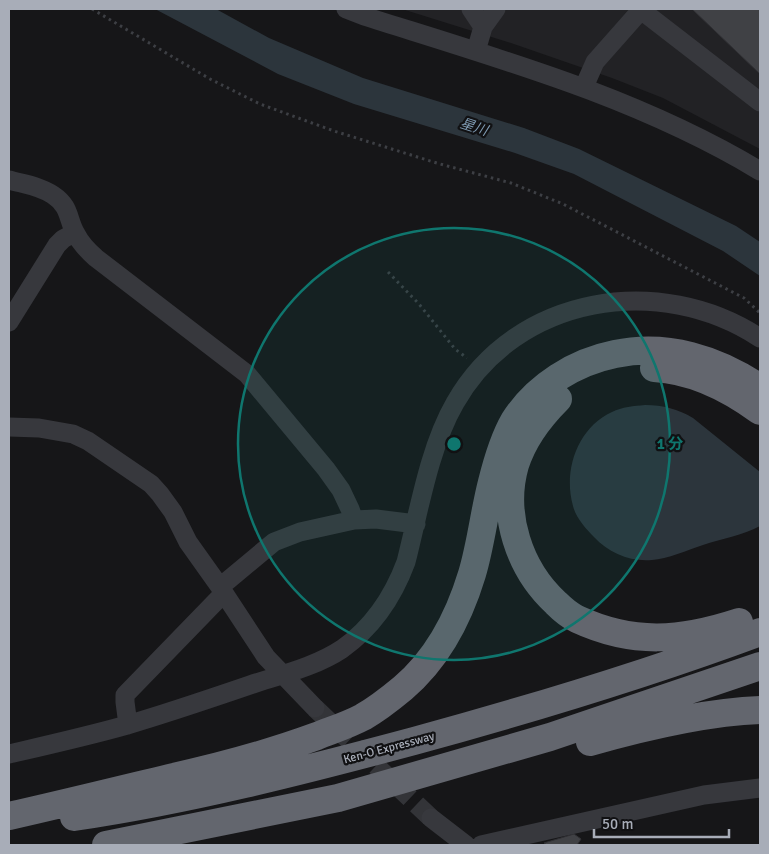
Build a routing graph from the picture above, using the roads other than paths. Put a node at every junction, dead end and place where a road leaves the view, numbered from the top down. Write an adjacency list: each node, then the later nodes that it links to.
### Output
1 (346, 9): 5 (street)
2 (471, 9): 4 (street)
3 (496, 9): 4 (street)
4 (483, 27): 5 (street)
5 (476, 51): 6 (street)
6 (584, 87): 7 (street); 8 (street)
7 (760, 102)
8 (760, 171)
9 (9, 180): 10 (street)
10 (74, 232): 11 (street); 16 (street)
11 (9, 322)
12 (760, 338): 17 (street)
13 (760, 388): 29 (highway)
14 (760, 411): 19 (highway)
15 (9, 427): 18 (street)
16 (354, 520): 17 (street); 18 (street)
17 (416, 524): 22 (street)
18 (222, 590): 22 (street); 25 (street)
19 (760, 615)
20 (760, 632): 31 (highway, Ken-O Expressway)
21 (760, 666): 27 (highway)
22 (282, 674): 23 (street); 25 (street)
23 (315, 708)
24 (760, 710): 27 (highway)
25 (128, 724): 26 (street)
26 (9, 754)
27 (487, 755): 32 (highway)
28 (760, 788): 34 (street)
29 (9, 816)
30 (431, 818): 33 (street)
31 (9, 827)
32 (106, 845)
33 (466, 845)
34 (481, 845)

